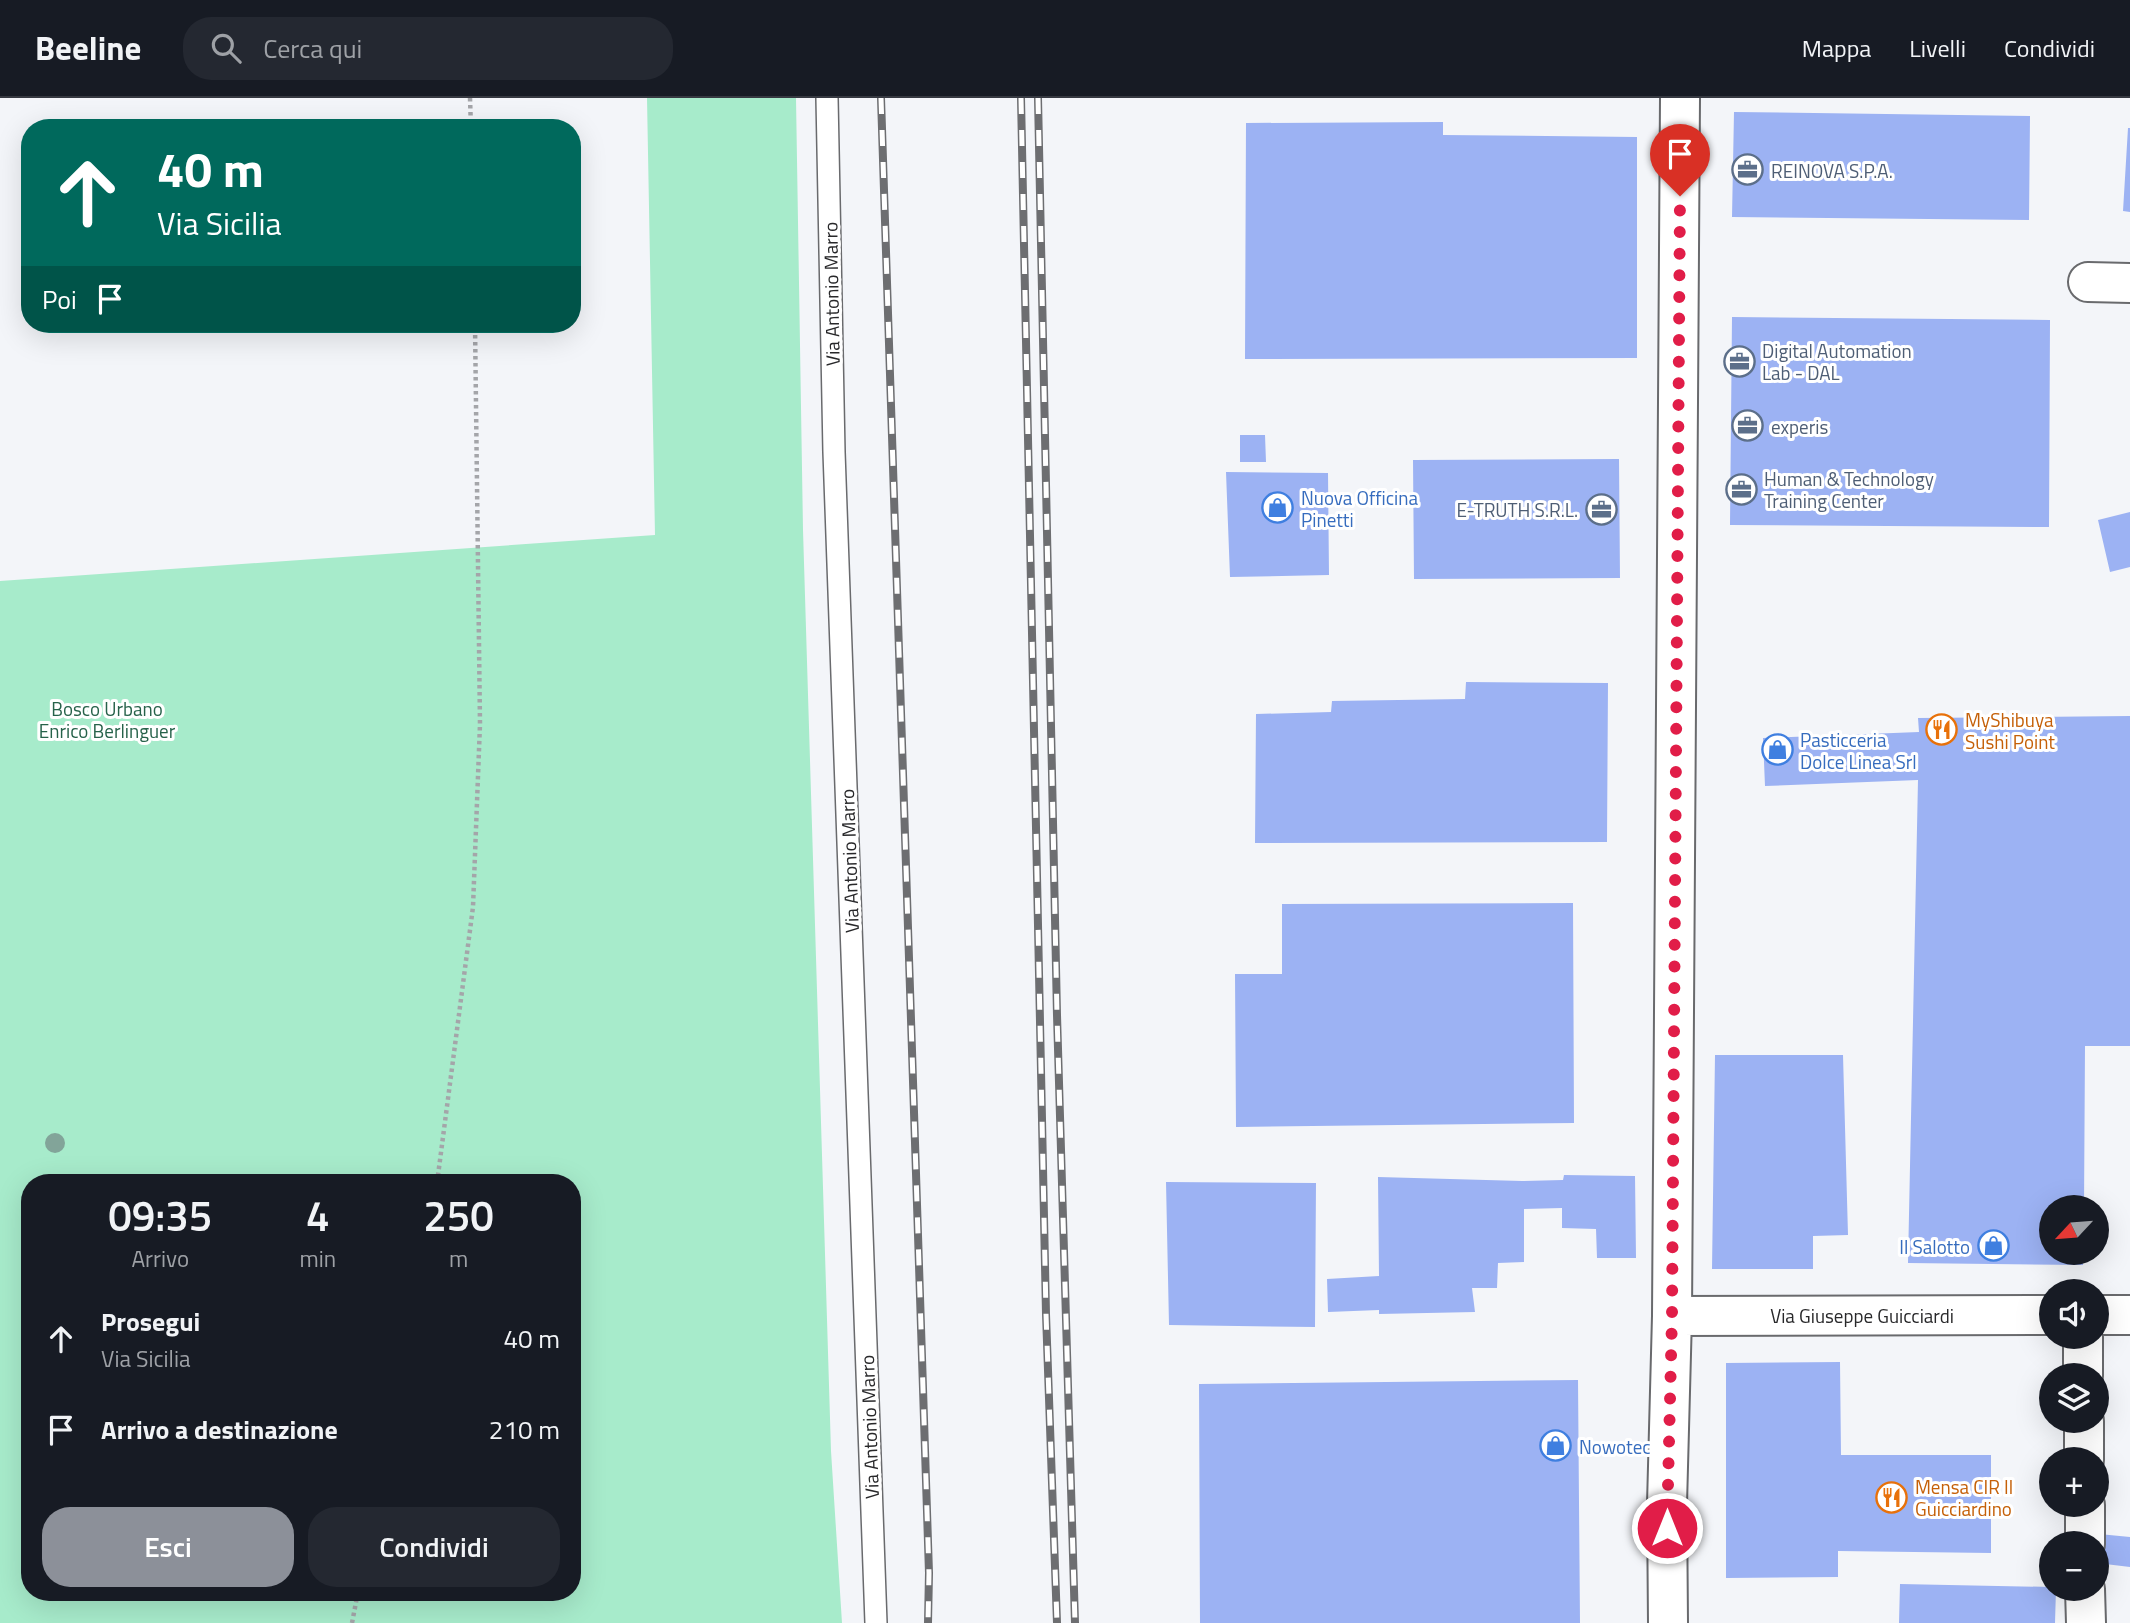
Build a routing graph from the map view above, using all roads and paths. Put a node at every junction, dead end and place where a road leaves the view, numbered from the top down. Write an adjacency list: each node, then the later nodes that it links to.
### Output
1 (470, 98): 4 (path)
2 (827, 98): 16 (lane, Via Antonio Marro)
3 (1680, 98): 12 (street)
4 (471, 119)
5 (2088, 282): 6 (street)
6 (2130, 283)
7 (475, 333): 8 (path)
8 (438, 1174)
9 (2039, 1315): 12 (street, Via Giuseppe Guicciardi)
10 (2109, 1315): 11 (street)
11 (2130, 1315)
12 (1672, 1316): 17 (street)
13 (356, 1601): 15 (path)
14 (2085, 1601): 18 (street)
15 (352, 1623)
16 (876, 1623)
17 (1668, 1623)
18 (2085, 1623)

